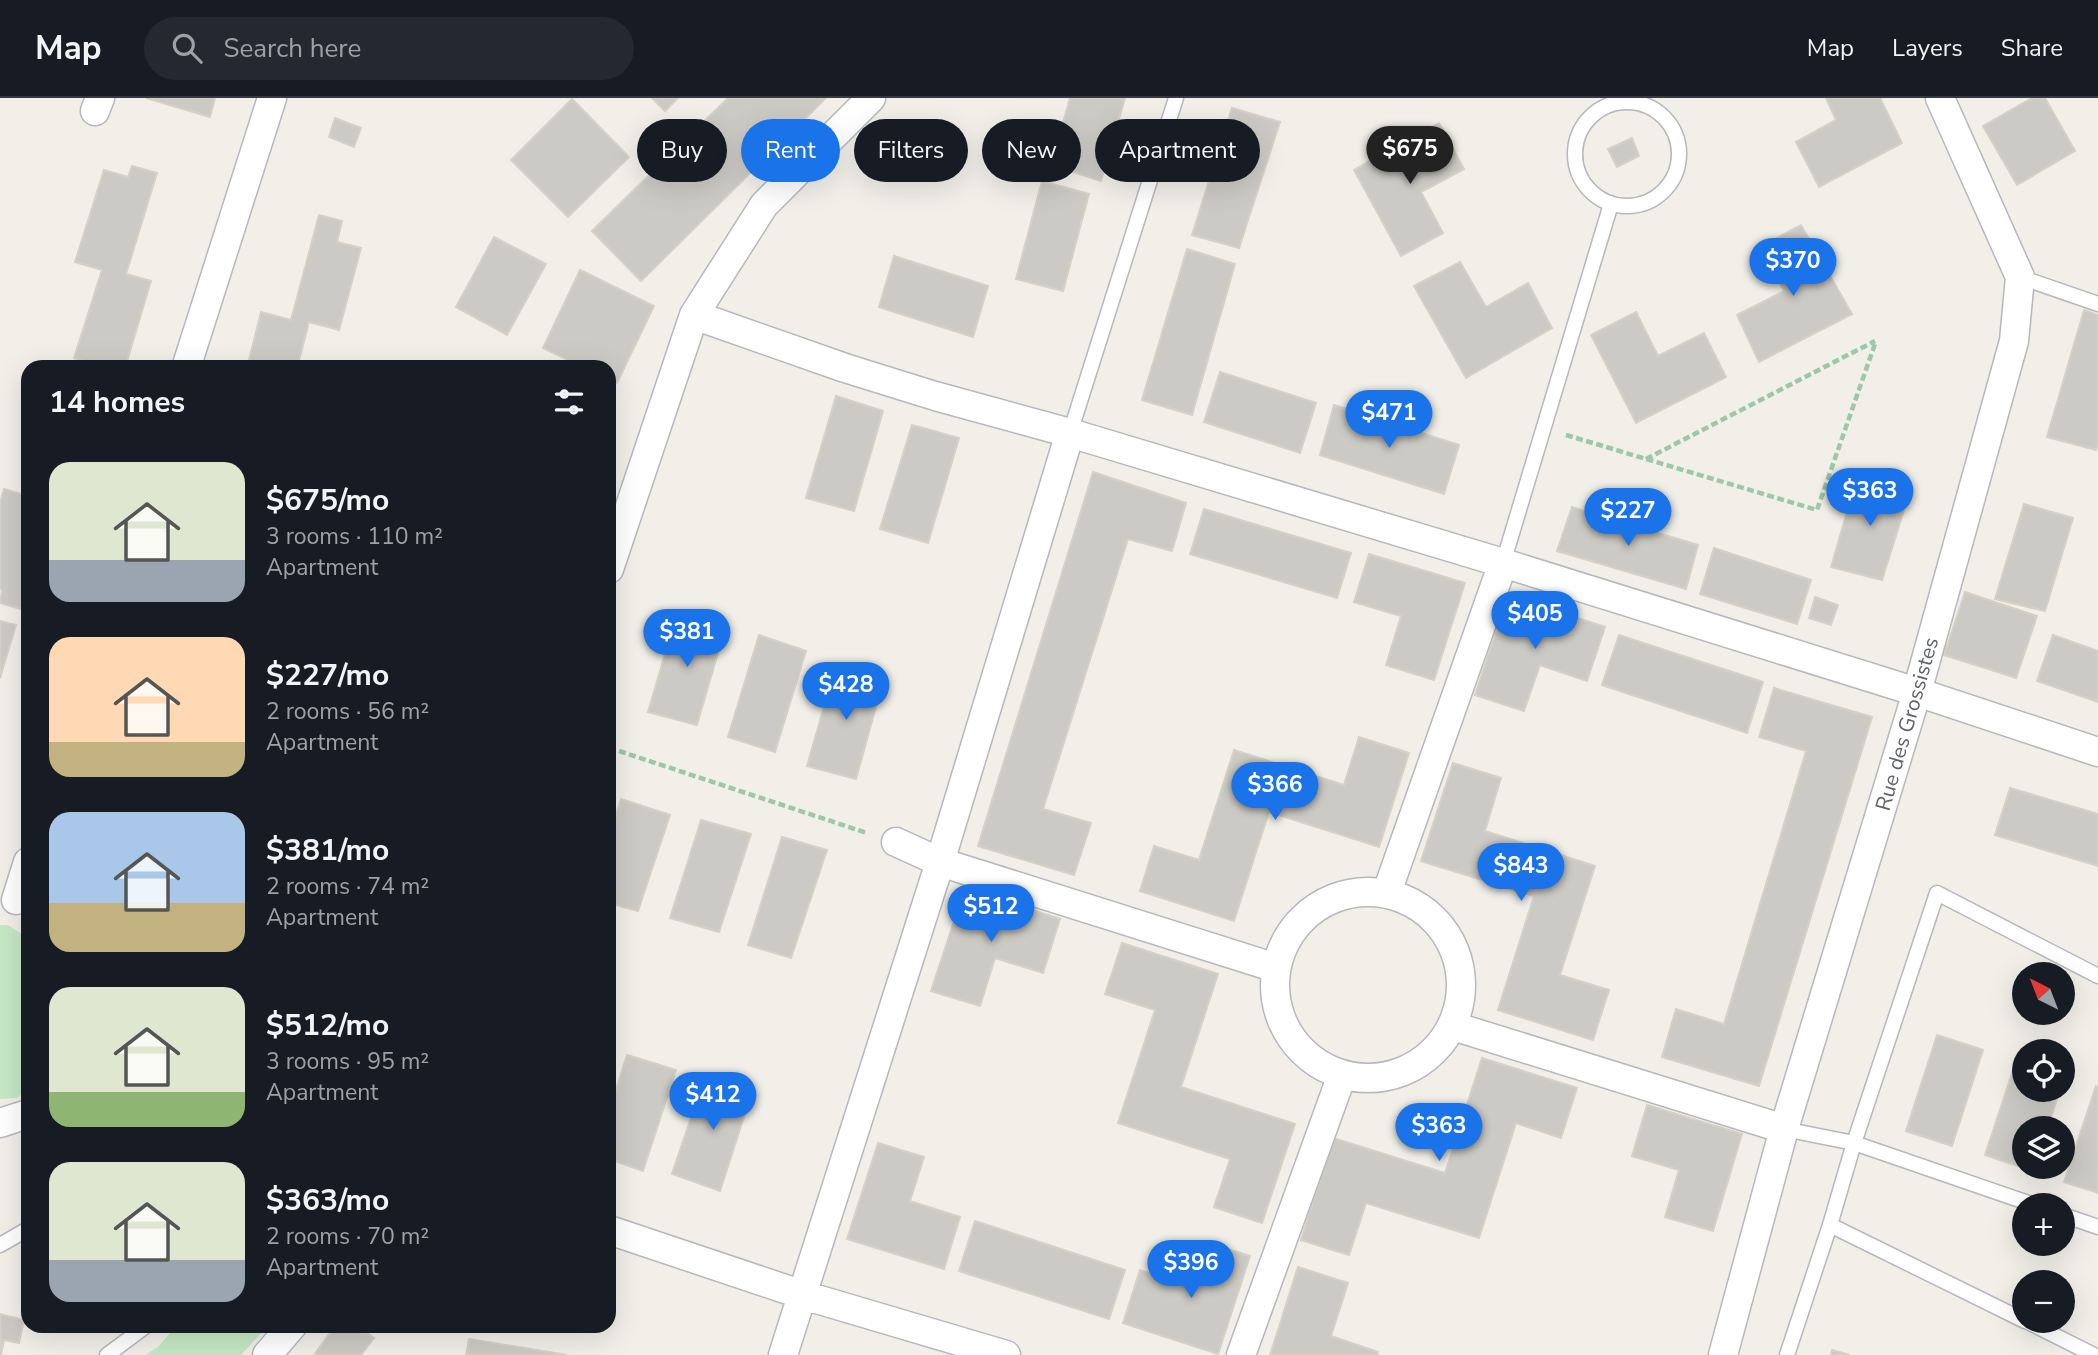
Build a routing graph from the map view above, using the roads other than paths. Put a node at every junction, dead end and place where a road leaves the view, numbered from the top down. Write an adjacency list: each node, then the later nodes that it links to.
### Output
1 (272, 98): 9 (street)
2 (871, 98): 8 (street)
3 (1176, 98): 10 (lane)
4 (1940, 98): 6 (street, Rue des Grossistes)
5 (1611, 204): 5 (lane); 12 (lane)
6 (2020, 277): 7 (lane); 13 (street, Rue des Grossistes)
7 (2098, 304)
8 (694, 315): 10 (street); 11 (street)
9 (189, 360)
10 (1070, 433): 12 (street); 16 (street)
11 (616, 548)
12 (1503, 563): 13 (street); 18 (street)
13 (1917, 692): 14 (street); 26 (street, Rue des Grossistes)
14 (2098, 752)
15 (897, 842): 16 (street)
16 (940, 862): 20 (street); 35 (street)
17 (21, 884): 19 (street)
18 (1387, 892): 20 (street); 22 (street)
19 (15, 902)
20 (1276, 968): 23 (street)
21 (2098, 976): 27 (lane)
22 (1453, 1026): 23 (street); 26 (street)
23 (1342, 1075): 44 (street)
24 (21, 1116): 25 (street)
25 (0, 1123)
26 (1784, 1129): 27 (lane); 45 (street, Rue des Grossistes)
27 (1854, 1143): 28 (lane); 30 (lane)
28 (2012, 1197)
29 (2075, 1219): 31 (lane)
30 (1830, 1225): 36 (lane); 46 (lane)
31 (2098, 1227)
32 (616, 1232): 35 (street)
33 (21, 1233): 34 (lane)
34 (0, 1245)
35 (803, 1294): 42 (street); 43 (street)
36 (2012, 1315)
37 (137, 1333): 40 (lane)
38 (286, 1333): 41 (street)
39 (2049, 1333): 47 (lane)
40 (107, 1355)
41 (267, 1355)
42 (782, 1355)
43 (1006, 1355)
44 (1241, 1355)
45 (1723, 1355)
46 (1787, 1355)
47 (2094, 1355)

